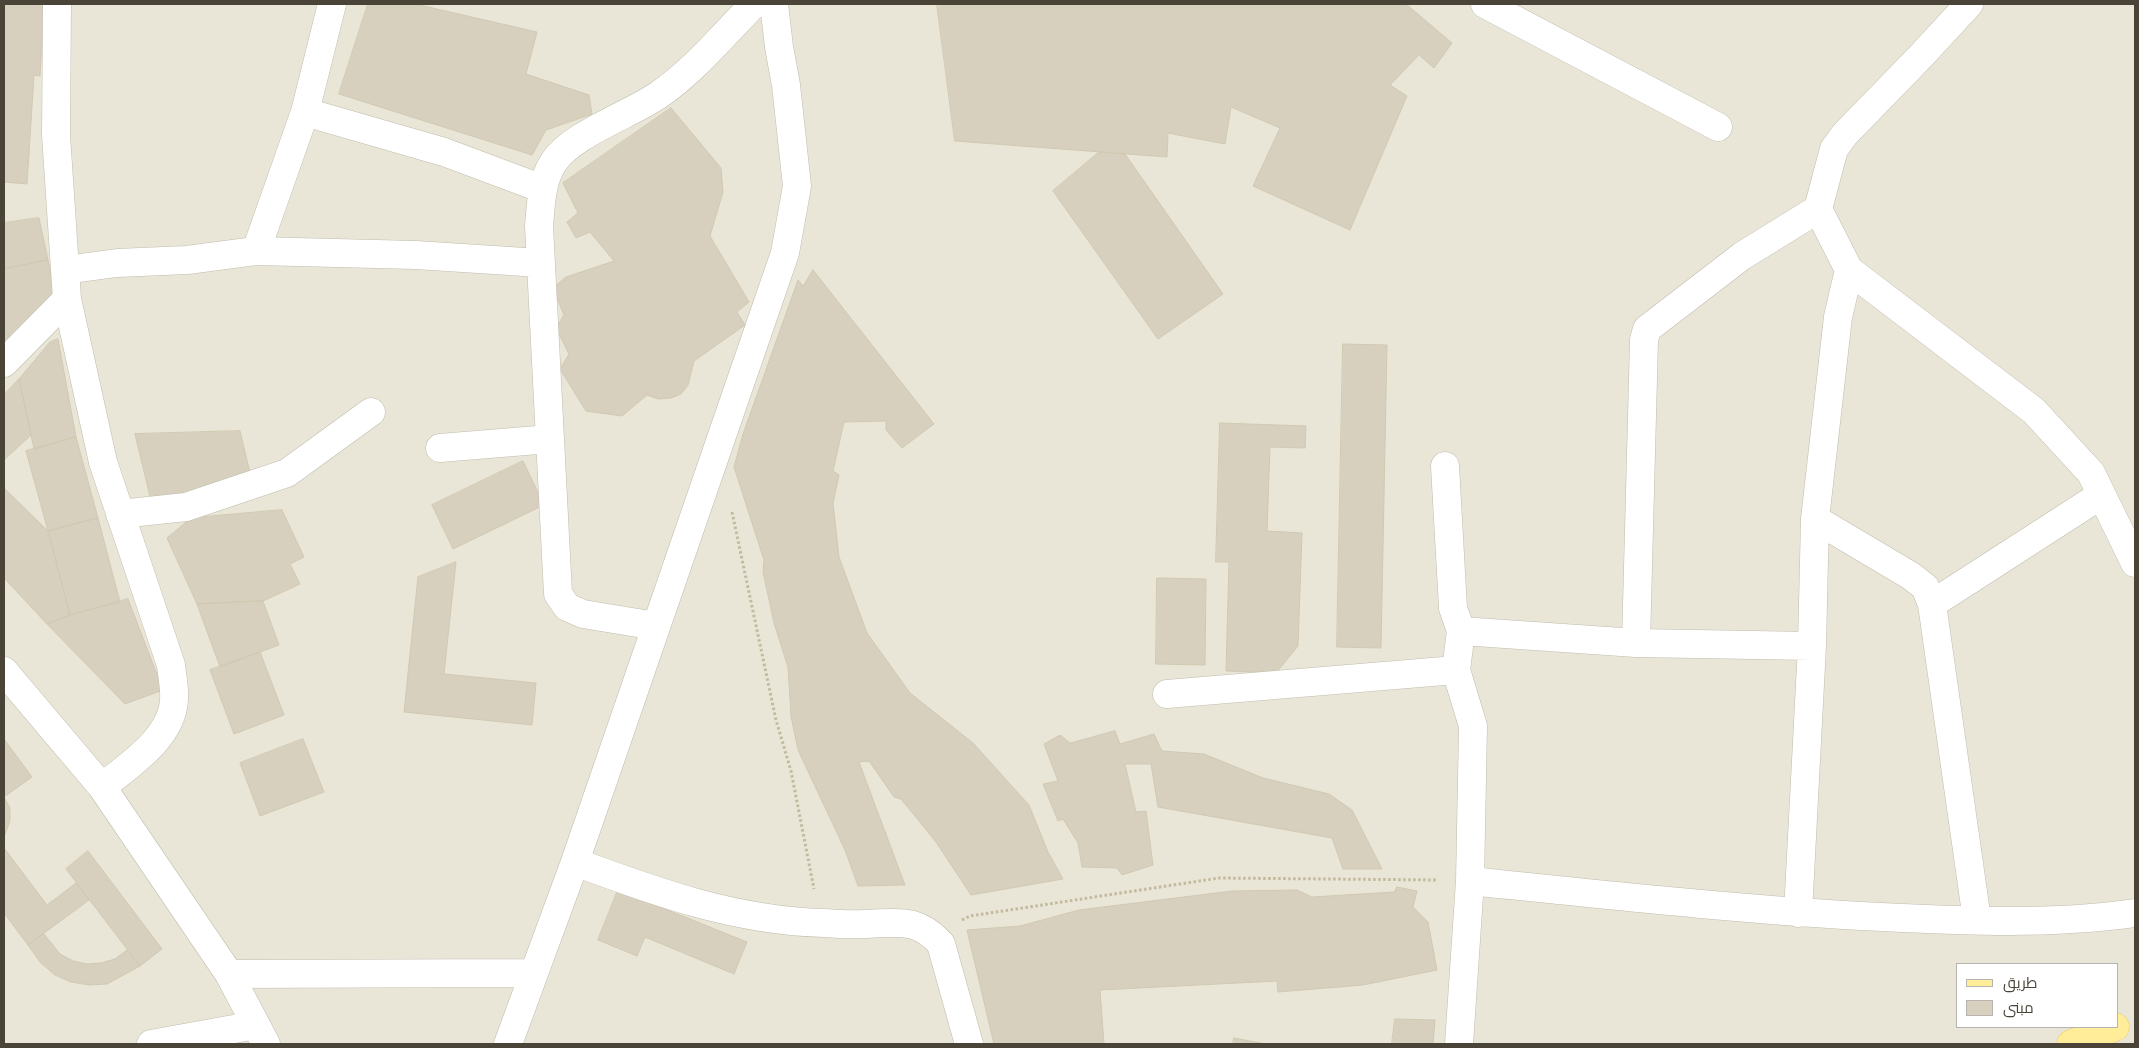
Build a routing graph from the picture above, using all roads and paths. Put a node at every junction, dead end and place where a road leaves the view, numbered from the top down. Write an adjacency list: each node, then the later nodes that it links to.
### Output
1 (57, 4): 13 (street)
2 (332, 4): 7 (street)
3 (754, 4): 9 (street)
4 (774, 4): 27 (street)
5 (1485, 4): 8 (street)
6 (1969, 4): 10 (street)
7 (305, 112): 9 (street); 11 (street)
8 (1718, 127)
9 (542, 189): 12 (street)
10 (1818, 208): 14 (street); 29 (street)
11 (256, 251): 12 (street); 13 (street)
12 (540, 263): 18 (street)
13 (65, 270): 15 (street)
14 (1849, 270): 21 (street); 24 (street)
15 (67, 300): 16 (street); 23 (street)
16 (4, 363)
17 (371, 412): 23 (street)
18 (550, 439): 19 (street); 27 (street)
19 (440, 448)
20 (1446, 466): 28 (street)
21 (2101, 495): 25 (street); 26 (street)
22 (730, 502): 40 (path)
23 (120, 514): 34 (street)
24 (1815, 519): 26 (street); 30 (street)
25 (2135, 563)
26 (1932, 604): 39 (street)
27 (656, 626): 35 (street)
28 (1461, 631): 29 (street); 31 (street)
29 (1636, 643): 30 (street)
30 (1812, 646): 37 (street)
31 (1456, 670): 33 (street); 36 (street)
32 (4, 671): 34 (street)
33 (1167, 694)
34 (102, 787): 43 (street)
35 (574, 862): 40 (street); 42 (street)
36 (1470, 882): 37 (street); 41 (path); 51 (street)
37 (1798, 913): 39 (street)
38 (2135, 914): 39 (street)
39 (1977, 920)
40 (820, 923): 41 (street)
41 (930, 932): 50 (street)
42 (534, 973): 43 (street); 49 (street)
43 (228, 974): 47 (street)
44 (2135, 1018): 45 (main road)
45 (2119, 1025)
46 (2111, 1028): 52 (main road)
47 (261, 1035): 48 (street)
48 (151, 1044)
49 (508, 1044)
50 (969, 1044)
51 (1459, 1044)
52 (2071, 1044)

